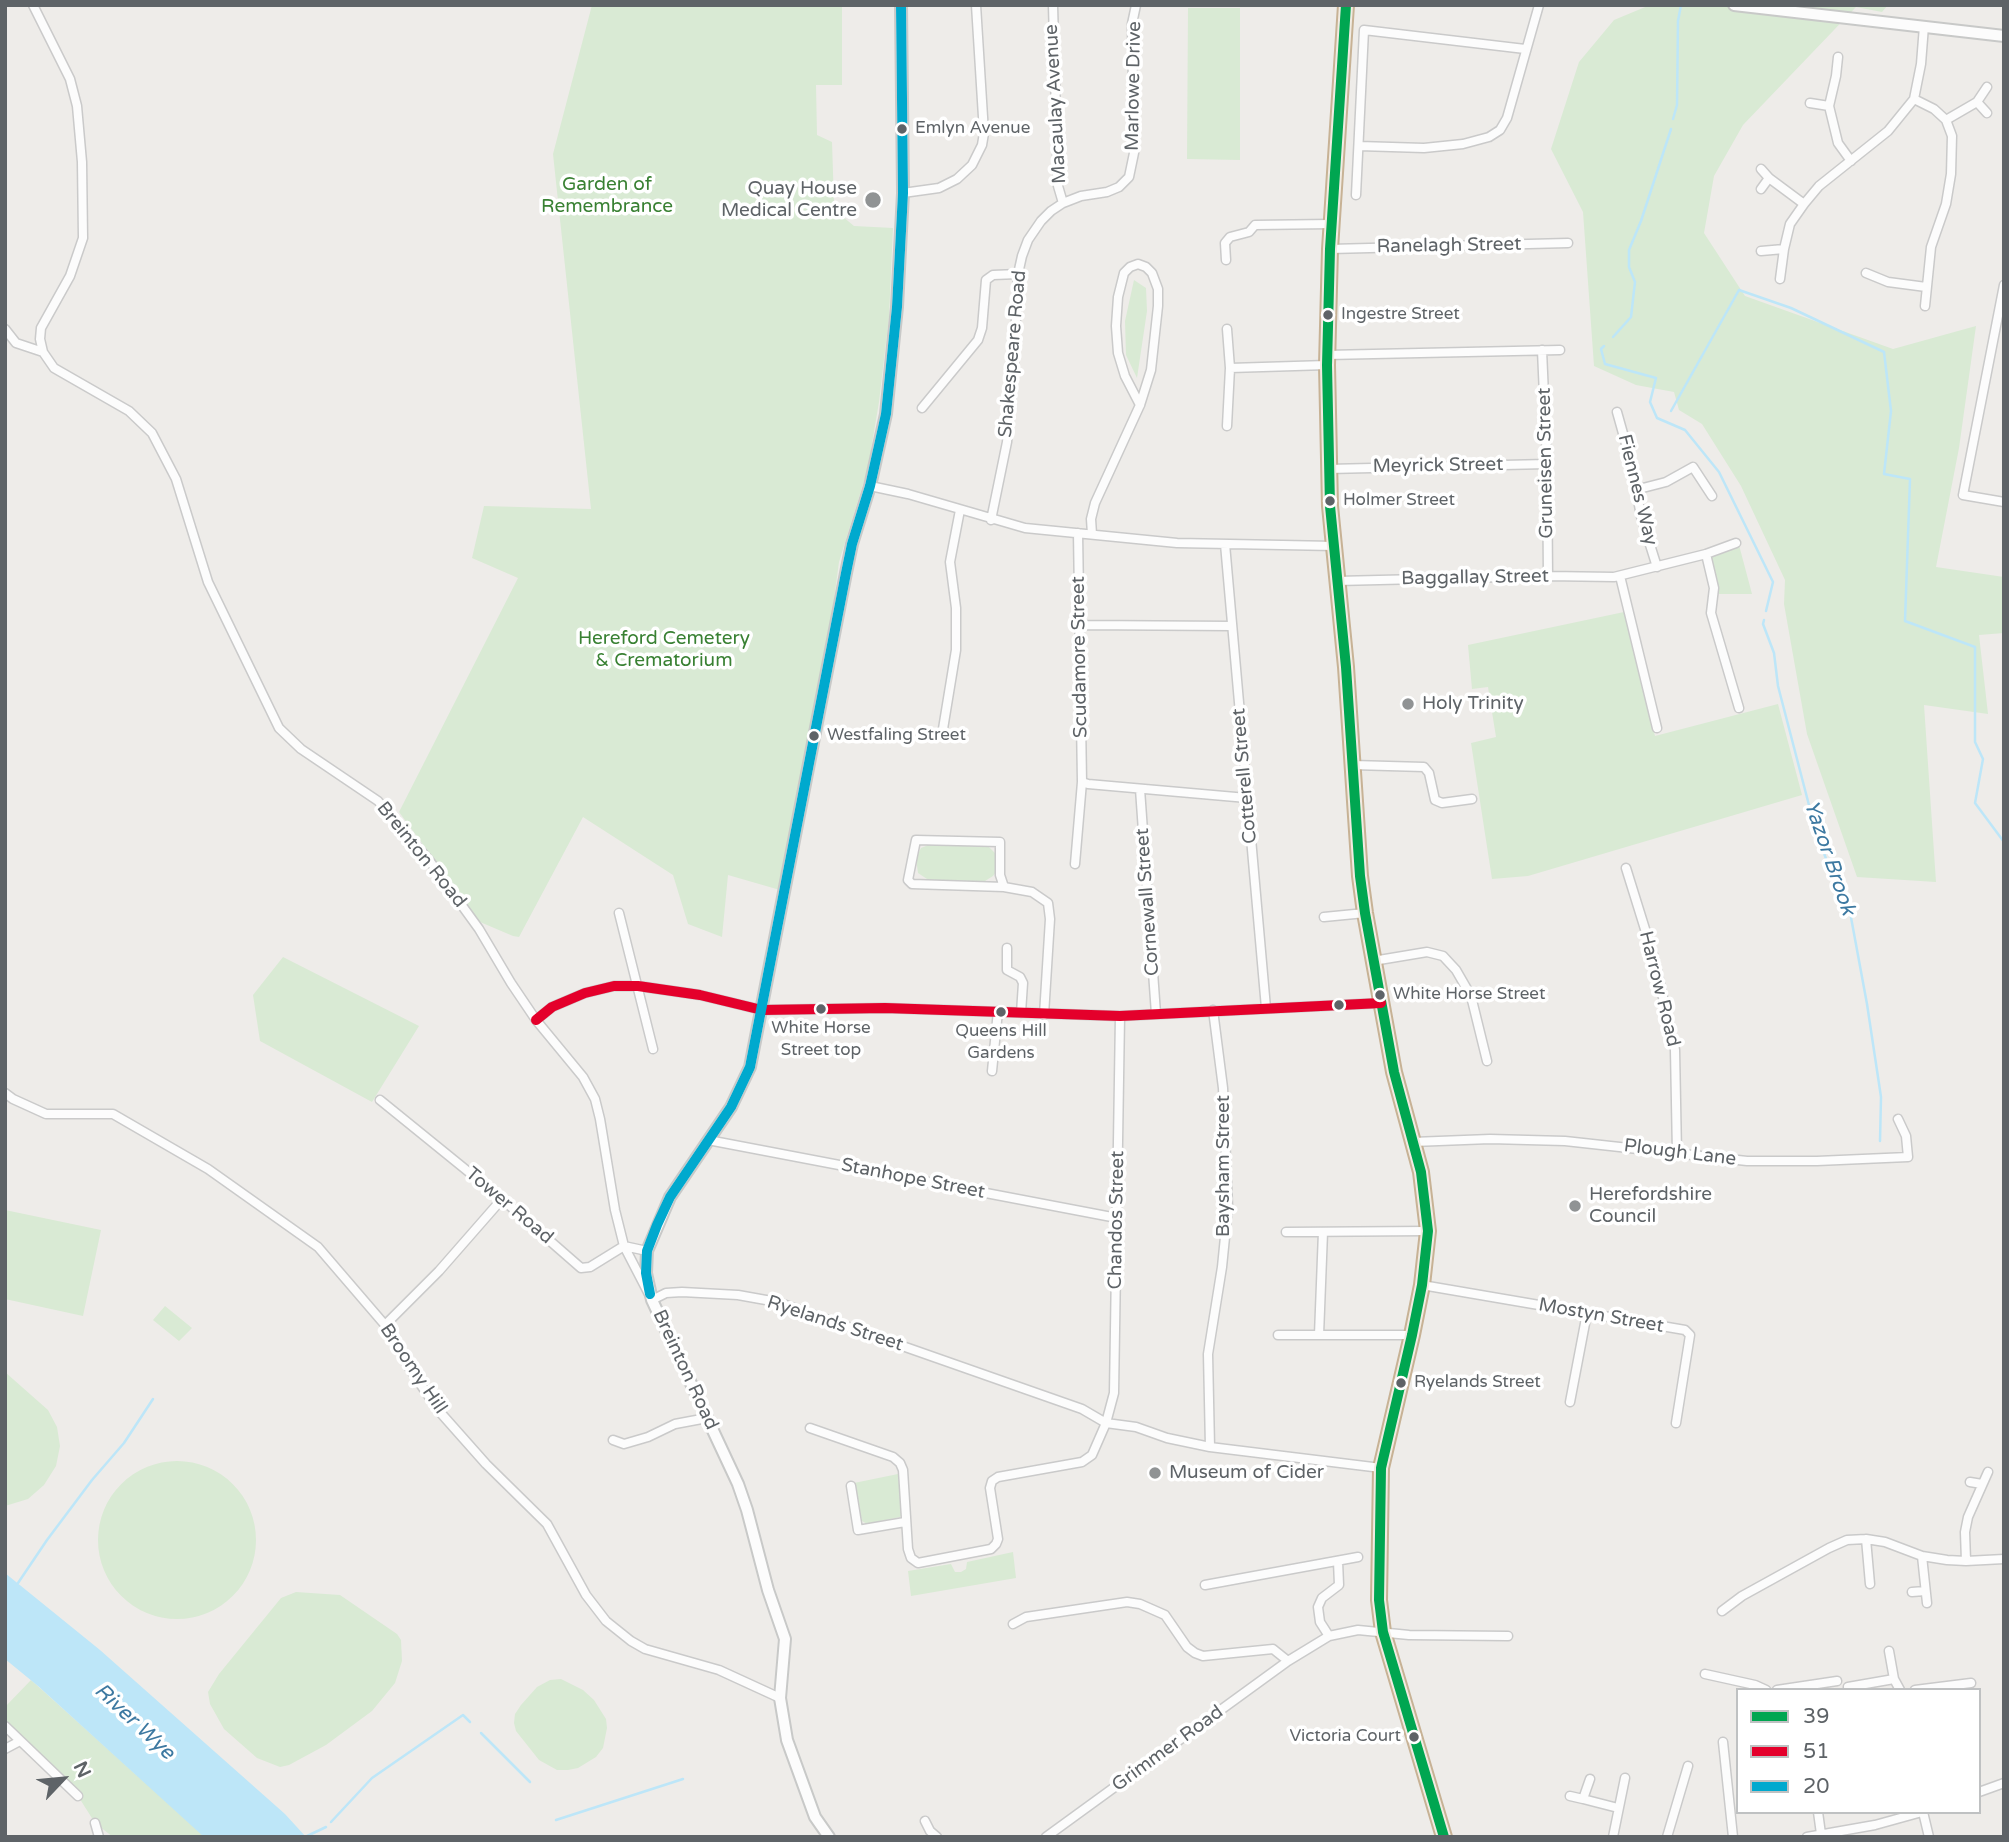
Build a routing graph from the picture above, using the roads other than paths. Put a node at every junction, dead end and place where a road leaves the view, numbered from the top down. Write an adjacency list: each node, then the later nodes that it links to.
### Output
1 (33, 5): 47 (street)
2 (901, 5): 27 (street)
3 (976, 5): 27 (street)
4 (1053, 5): 29 (street, Macaulay Avenue)
5 (1136, 5): 29 (street, Marlowe Drive)
6 (1346, 5): 13 (highway)
7 (1539, 5): 11 (street)
8 (1734, 5): 9 (street)
9 (1924, 26): 10 (street); 16 (street)
10 (2004, 36)
11 (1525, 49): 14 (street); 22 (street)
12 (1838, 57): 19 (street)
13 (1340, 85): 14 (street); 31 (highway)
14 (1362, 87): 22 (street)
15 (1987, 87): 18 (street)
16 (1914, 99): 21 (street); 23 (street)
17 (1810, 103): 19 (street)
18 (1977, 103): 20 (street); 21 (street)
19 (1829, 106): 23 (street)
20 (1987, 113)
21 (1945, 120): 41 (street)
22 (1359, 146): 28 (street)
23 (1851, 161): 30 (street)
24 (1761, 169): 25 (street)
25 (1769, 178): 26 (street); 30 (street)
26 (1761, 189)
27 (903, 193): 56 (street)
28 (1356, 195)
29 (1063, 203): 38 (street, Shakespeare Road)
30 (1804, 204): 34 (street)
31 (1331, 224): 33 (highway); 36 (street)
32 (1568, 243): 33 (street, Ranelagh Street)
33 (1329, 249): 48 (highway)
34 (1783, 249): 35 (street); 39 (street)
35 (1761, 251)
36 (1226, 260)
37 (1866, 273): 41 (street)
38 (1018, 274): 51 (street); 61 (street, Shakespeare Road)
39 (1780, 279)
40 (2004, 285): 59 (street)
41 (1926, 287): 42 (street)
42 (1925, 306)
43 (5, 329): 47 (street, Breinton Road)
44 (1227, 329): 49 (street)
45 (1542, 350): 46 (street); 48 (street); 54 (street, Gruneisen Street)
46 (1560, 350)
47 (43, 352): 100 (street, Breinton Road)
48 (1327, 360): 49 (street); 55 (highway)
49 (1230, 368): 53 (street)
50 (1140, 405): 50 (street); 63 (street)
51 (922, 408)
52 (1617, 412): 57 (street, Fiennes Way)
53 (1227, 426)
54 (1547, 464): 55 (street, Meyrick Street); 69 (street, Gruneisen Street)
55 (1328, 469): 66 (highway)
56 (870, 486): 60 (street); 93 (street)
57 (1635, 490): 58 (street); 68 (street, Fiennes Way)
58 (1712, 496)
59 (2004, 502)
60 (960, 510): 61 (street); 76 (street)
61 (991, 520): 62 (street)
62 (1079, 533): 63 (street); 72 (street, Scudamore Street)
63 (1092, 534): 65 (street)
64 (1736, 543): 67 (street, Baggallay Street)
65 (1225, 544): 66 (street); 73 (street, Cotterell Street)
66 (1334, 546): 71 (highway)
67 (1706, 554): 68 (street, Baggallay Street); 74 (street)
68 (1657, 567): 70 (street, Baggallay Street)
69 (1548, 576): 70 (street, Baggallay Street); 71 (street, Baggallay Street)
70 (1617, 577): 75 (street)
71 (1336, 581): 77 (highway)
72 (1080, 625): 73 (street); 78 (street, Scudamore Street)
73 (1232, 626): 80 (street, Cotterell Street)
74 (1739, 708)
75 (1657, 728)
76 (942, 735)
77 (1353, 765): 81 (street); 85 (highway)
78 (1083, 782): 79 (street); 82 (street, Scudamore Street)
79 (1140, 789): 80 (street); 97 (street, Cornewall Street)
80 (1247, 798): 92 (street, Cotterell Street)
81 (1472, 799)
82 (1075, 864)
83 (1626, 868): 109 (street, Harrow Road)
84 (1004, 887): 84 (street); 98 (street)
85 (1365, 913): 87 (street); 89 (highway)
86 (619, 914): 90 (street)
87 (1324, 917)
88 (1007, 948): 96 (street)
89 (1373, 961): 91 (highway); 102 (street)
90 (638, 986): 93 (street); 100 (street); 101 (street)
91 (1381, 1003): 92 (street); 108 (highway)
92 (1266, 1008): 94 (street)
93 (762, 1010): 95 (street); 107 (street)
94 (1213, 1010): 97 (street); 130 (street, Baysham Street)
95 (998, 1011): 96 (street); 103 (street)
96 (1021, 1013): 98 (street)
97 (1156, 1014): 99 (street)
98 (1044, 1015): 99 (street)
99 (1120, 1017): 111 (street, Chandos Street)
100 (536, 1020): 115 (street, Breinton Road)
101 (653, 1049)
102 (1487, 1061)
103 (992, 1071)
104 (5, 1093): 120 (street, Broomy Hill)
105 (380, 1100): 110 (street, Tower Road)
106 (1898, 1119): 109 (street, Plough Lane)
107 (708, 1140): 111 (street, Stanhope Street); 116 (street)
108 (1413, 1142): 109 (street, Plough Lane); 112 (highway)
109 (1677, 1154)
110 (502, 1199): 115 (street, Tower Road); 120 (street)
111 (1117, 1218): 126 (street, Chandos Street)
112 (1428, 1231): 114 (street); 117 (highway)
113 (1286, 1232): 114 (street)
114 (1323, 1232): 122 (street)
115 (624, 1246): 116 (street); 118 (street, Breinton Road)
116 (647, 1251): 118 (street)
117 (1422, 1285): 119 (street, Mostyn Street); 123 (highway)
118 (652, 1300): 125 (street, Breinton Road); 126 (street, Ryelands Street)
119 (1587, 1313): 124 (street); 127 (street, Mostyn Street)
120 (385, 1325): 166 (street, Broomy Hill)
121 (1278, 1335): 122 (street)
122 (1319, 1335): 123 (street)
123 (1412, 1335): 131 (highway)
124 (1570, 1402)
125 (707, 1418): 129 (street); 166 (street, Breinton Road)
126 (1106, 1423): 130 (street, Ryelands Street); 136 (street, Chandos Street)
127 (1676, 1423)
128 (810, 1428): 136 (street)
129 (613, 1440)
130 (1210, 1447): 131 (street, Ryelands Street)
131 (1381, 1468): 152 (highway)
132 (1988, 1472): 134 (street)
133 (1970, 1482): 134 (street)
134 (1982, 1484): 142 (street)
135 (851, 1486): 136 (street)
136 (905, 1522)
137 (1866, 1539): 138 (street); 143 (street); 150 (street)
138 (1922, 1556): 142 (street); 147 (street)
139 (1359, 1557): 141 (street)
140 (2004, 1559): 142 (street)
141 (1338, 1561): 146 (street); 153 (street)
142 (1966, 1562)
143 (1869, 1570): 144 (street); 145 (street)
144 (1859, 1571)
145 (1870, 1584)
146 (1205, 1585)
147 (1925, 1591): 148 (street); 149 (street)
148 (1912, 1592)
149 (1927, 1603)
150 (1723, 1611)
151 (1013, 1624): 156 (street)
152 (1383, 1632): 153 (street, Grimmer Road); 154 (street, Grimmer Road); 191 (highway)
153 (1329, 1636): 156 (street, Grimmer Road)
154 (1508, 1636)
155 (1889, 1651): 158 (street)
156 (1288, 1661): 190 (street, Grimmer Road)
157 (1705, 1674): 162 (street)
158 (1894, 1679): 161 (street); 164 (street)
159 (1837, 1681): 163 (street)
160 (1972, 1683): 165 (street)
161 (1848, 1687)
162 (1762, 1688)
163 (1801, 1688)
164 (1899, 1688)
165 (1931, 1688)
166 (780, 1698): 188 (street, Breinton Road)
167 (5, 1726): 168 (street)
168 (20, 1741): 170 (street); 177 (street)
169 (1723, 1742): 176 (street)
170 (5, 1749)
171 (1688, 1766): 193 (street)
172 (1625, 1778): 180 (street)
173 (1590, 1779): 179 (street)
174 (2004, 1783): 175 (street)
175 (1981, 1791)
176 (1733, 1793): 194 (street)
177 (78, 1796)
178 (1570, 1796): 179 (street)
179 (1583, 1799): 180 (street)
180 (1618, 1808): 192 (street)
181 (1818, 1814): 186 (street)
182 (1916, 1814): 186 (street)
183 (1923, 1814): 196 (street)
184 (925, 1821): 189 (street)
185 (94, 1823): 187 (street)
186 (1821, 1834): 195 (street)
187 (99, 1837)
188 (829, 1837)
189 (937, 1837)
190 (1046, 1837)
191 (1444, 1837)
192 (1613, 1837)
193 (1667, 1837)
194 (1733, 1837)
195 (1807, 1837)
196 (1929, 1837)

